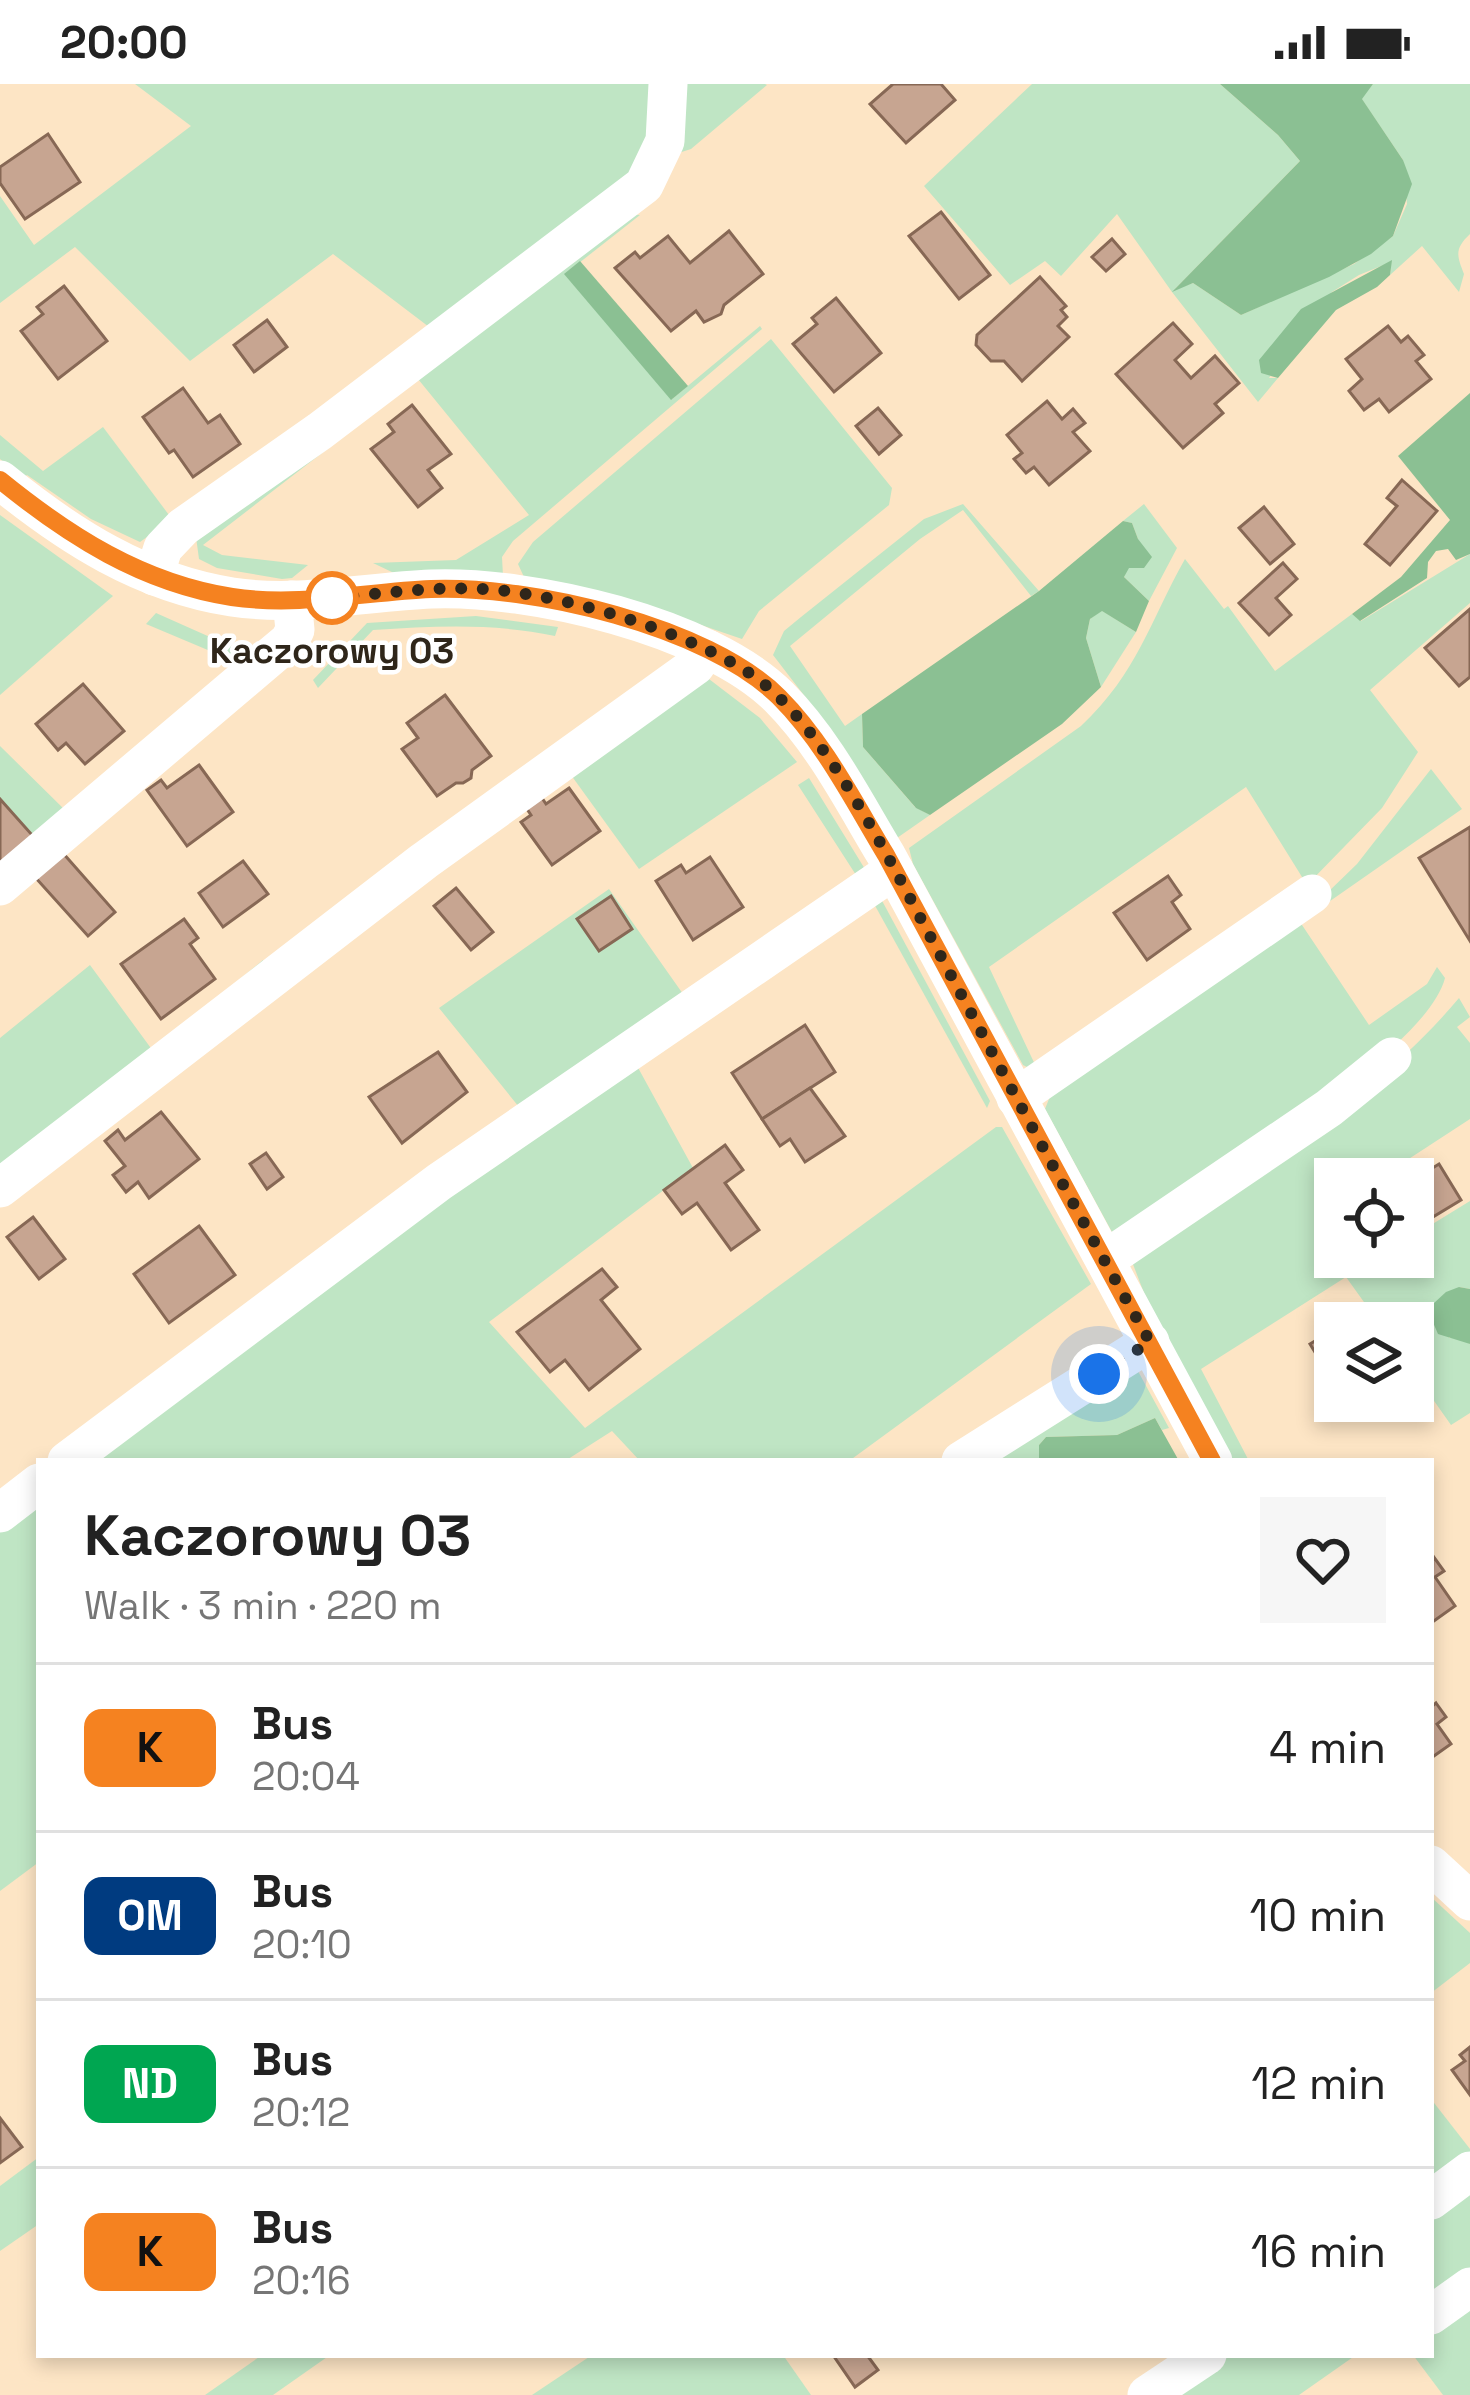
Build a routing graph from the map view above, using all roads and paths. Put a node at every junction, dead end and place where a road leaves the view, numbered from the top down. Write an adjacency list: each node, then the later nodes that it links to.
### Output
1 (668, 84): 3 (street)
2 (0, 480): 3 (street)
3 (154, 576): 4 (street)
4 (292, 600): 5 (street); 7 (street)
5 (707, 649): 6 (street); 11 (street)
6 (894, 869): 10 (street); 14 (street)
7 (0, 886)
8 (1312, 895): 10 (street)
9 (1392, 1057): 12 (street)
10 (1016, 1099): 12 (street)
11 (0, 1188)
12 (1105, 1260): 13 (street)
13 (1150, 1342): 15 (street); 16 (street)
14 (71, 1458)
15 (966, 1458)
16 (1211, 1458)
17 (36, 1485): 18 (street)
18 (0, 1513)
19 (1434, 1868): 20 (street)
20 (1470, 1901)
21 (1470, 2171): 22 (street)
22 (1434, 2198)
23 (1470, 2287): 24 (street)
24 (1434, 2313)
25 (1202, 2358): 26 (street)
26 (1147, 2395)

